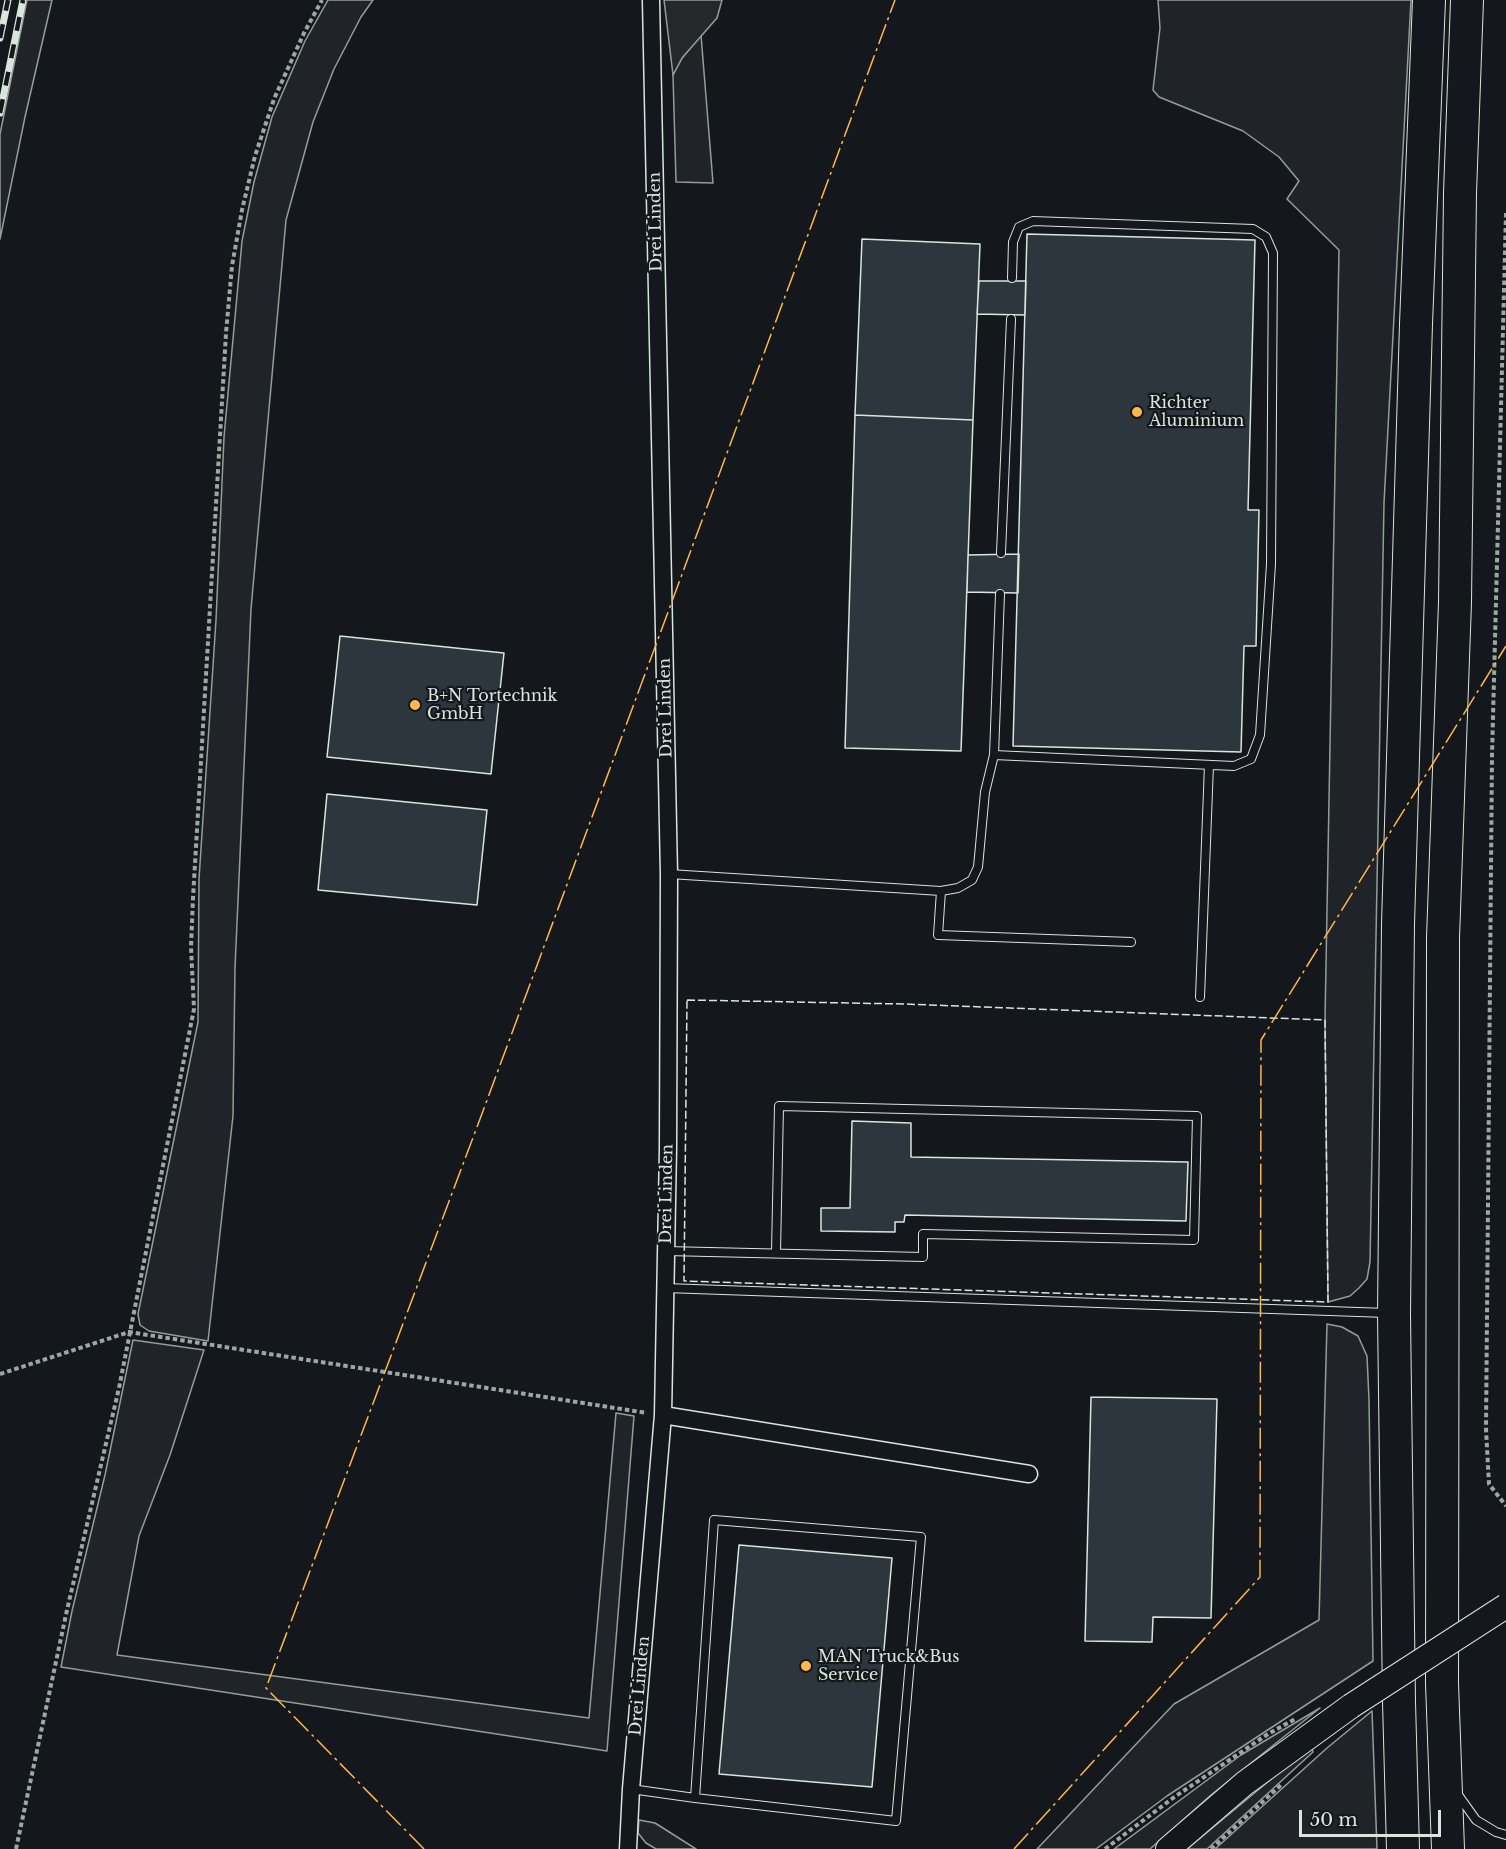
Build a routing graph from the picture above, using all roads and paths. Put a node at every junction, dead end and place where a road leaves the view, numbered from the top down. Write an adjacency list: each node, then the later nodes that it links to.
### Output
1 (322, 0): 20 (path)
2 (651, 0): 12 (street, Drei Linden)
3 (1429, 0): 19 (highway)
4 (1467, 0): 27 (highway)
5 (1506, 213): 24 (path)
6 (1012, 278): 11 (lane)
7 (1011, 320): 8 (lane)
8 (1002, 553)
9 (1000, 594): 10 (lane)
10 (994, 755): 11 (lane); 13 (lane)
11 (1209, 765): 15 (lane)
12 (669, 874): 13 (lane); 16 (street, Drei Linden)
13 (941, 891): 14 (lane)
14 (1131, 942)
15 (1200, 997)
16 (666, 1251): 17 (lane); 18 (street, Drei Linden)
17 (776, 1252): 17 (lane)
18 (665, 1288): 19 (lane); 22 (street, Drei Linden)
19 (1394, 1314): 37 (highway)
20 (129, 1332): 21 (path); 22 (path); 32 (path)
21 (0, 1374)
22 (663, 1415): 23 (street); 29 (street, Drei Linden)
23 (1029, 1474)
24 (1506, 1506)
25 (1506, 1606): 35 (main road, bridge)
26 (1297, 1718): 34 (path)
27 (1446, 1778): 31 (lane); 38 (highway)
28 (1283, 1783): 36 (path)
29 (631, 1790): 30 (lane); 33 (street, Drei Linden)
30 (695, 1798): 30 (lane)
31 (1506, 1835)
32 (16, 1849)
33 (628, 1849)
34 (1105, 1849)
35 (1168, 1849)
36 (1211, 1849)
37 (1403, 1849)
38 (1448, 1849)

